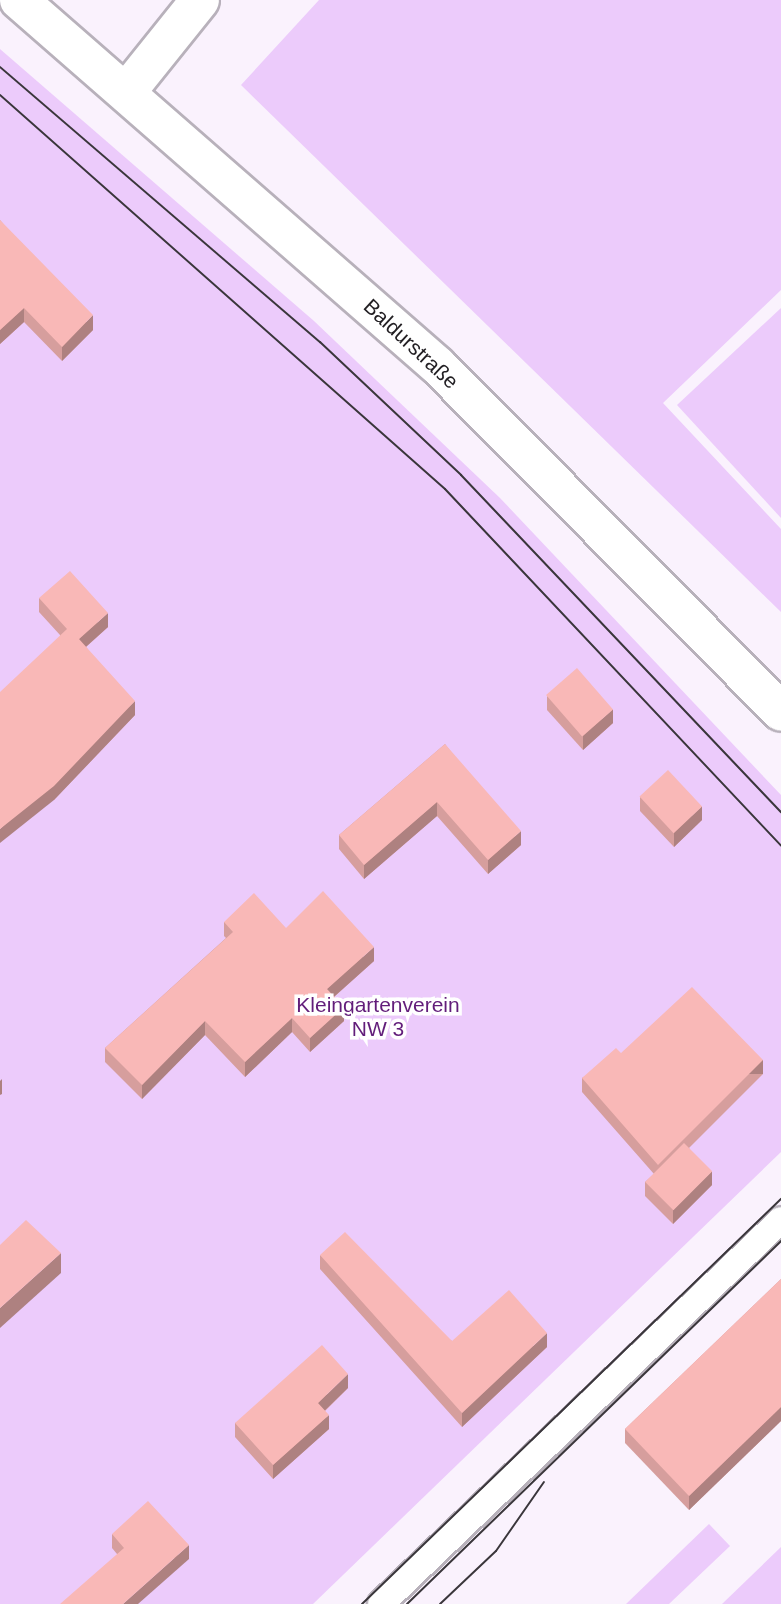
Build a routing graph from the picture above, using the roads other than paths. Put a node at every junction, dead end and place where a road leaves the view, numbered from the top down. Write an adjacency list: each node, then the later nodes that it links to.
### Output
1 (19, 0): 3 (street, Baldurstraße)
2 (200, 0): 3 (street)
3 (128, 90): 4 (street, Baldurstraße)
4 (781, 712)
5 (781, 1220): 6 (lane)
6 (381, 1604)

